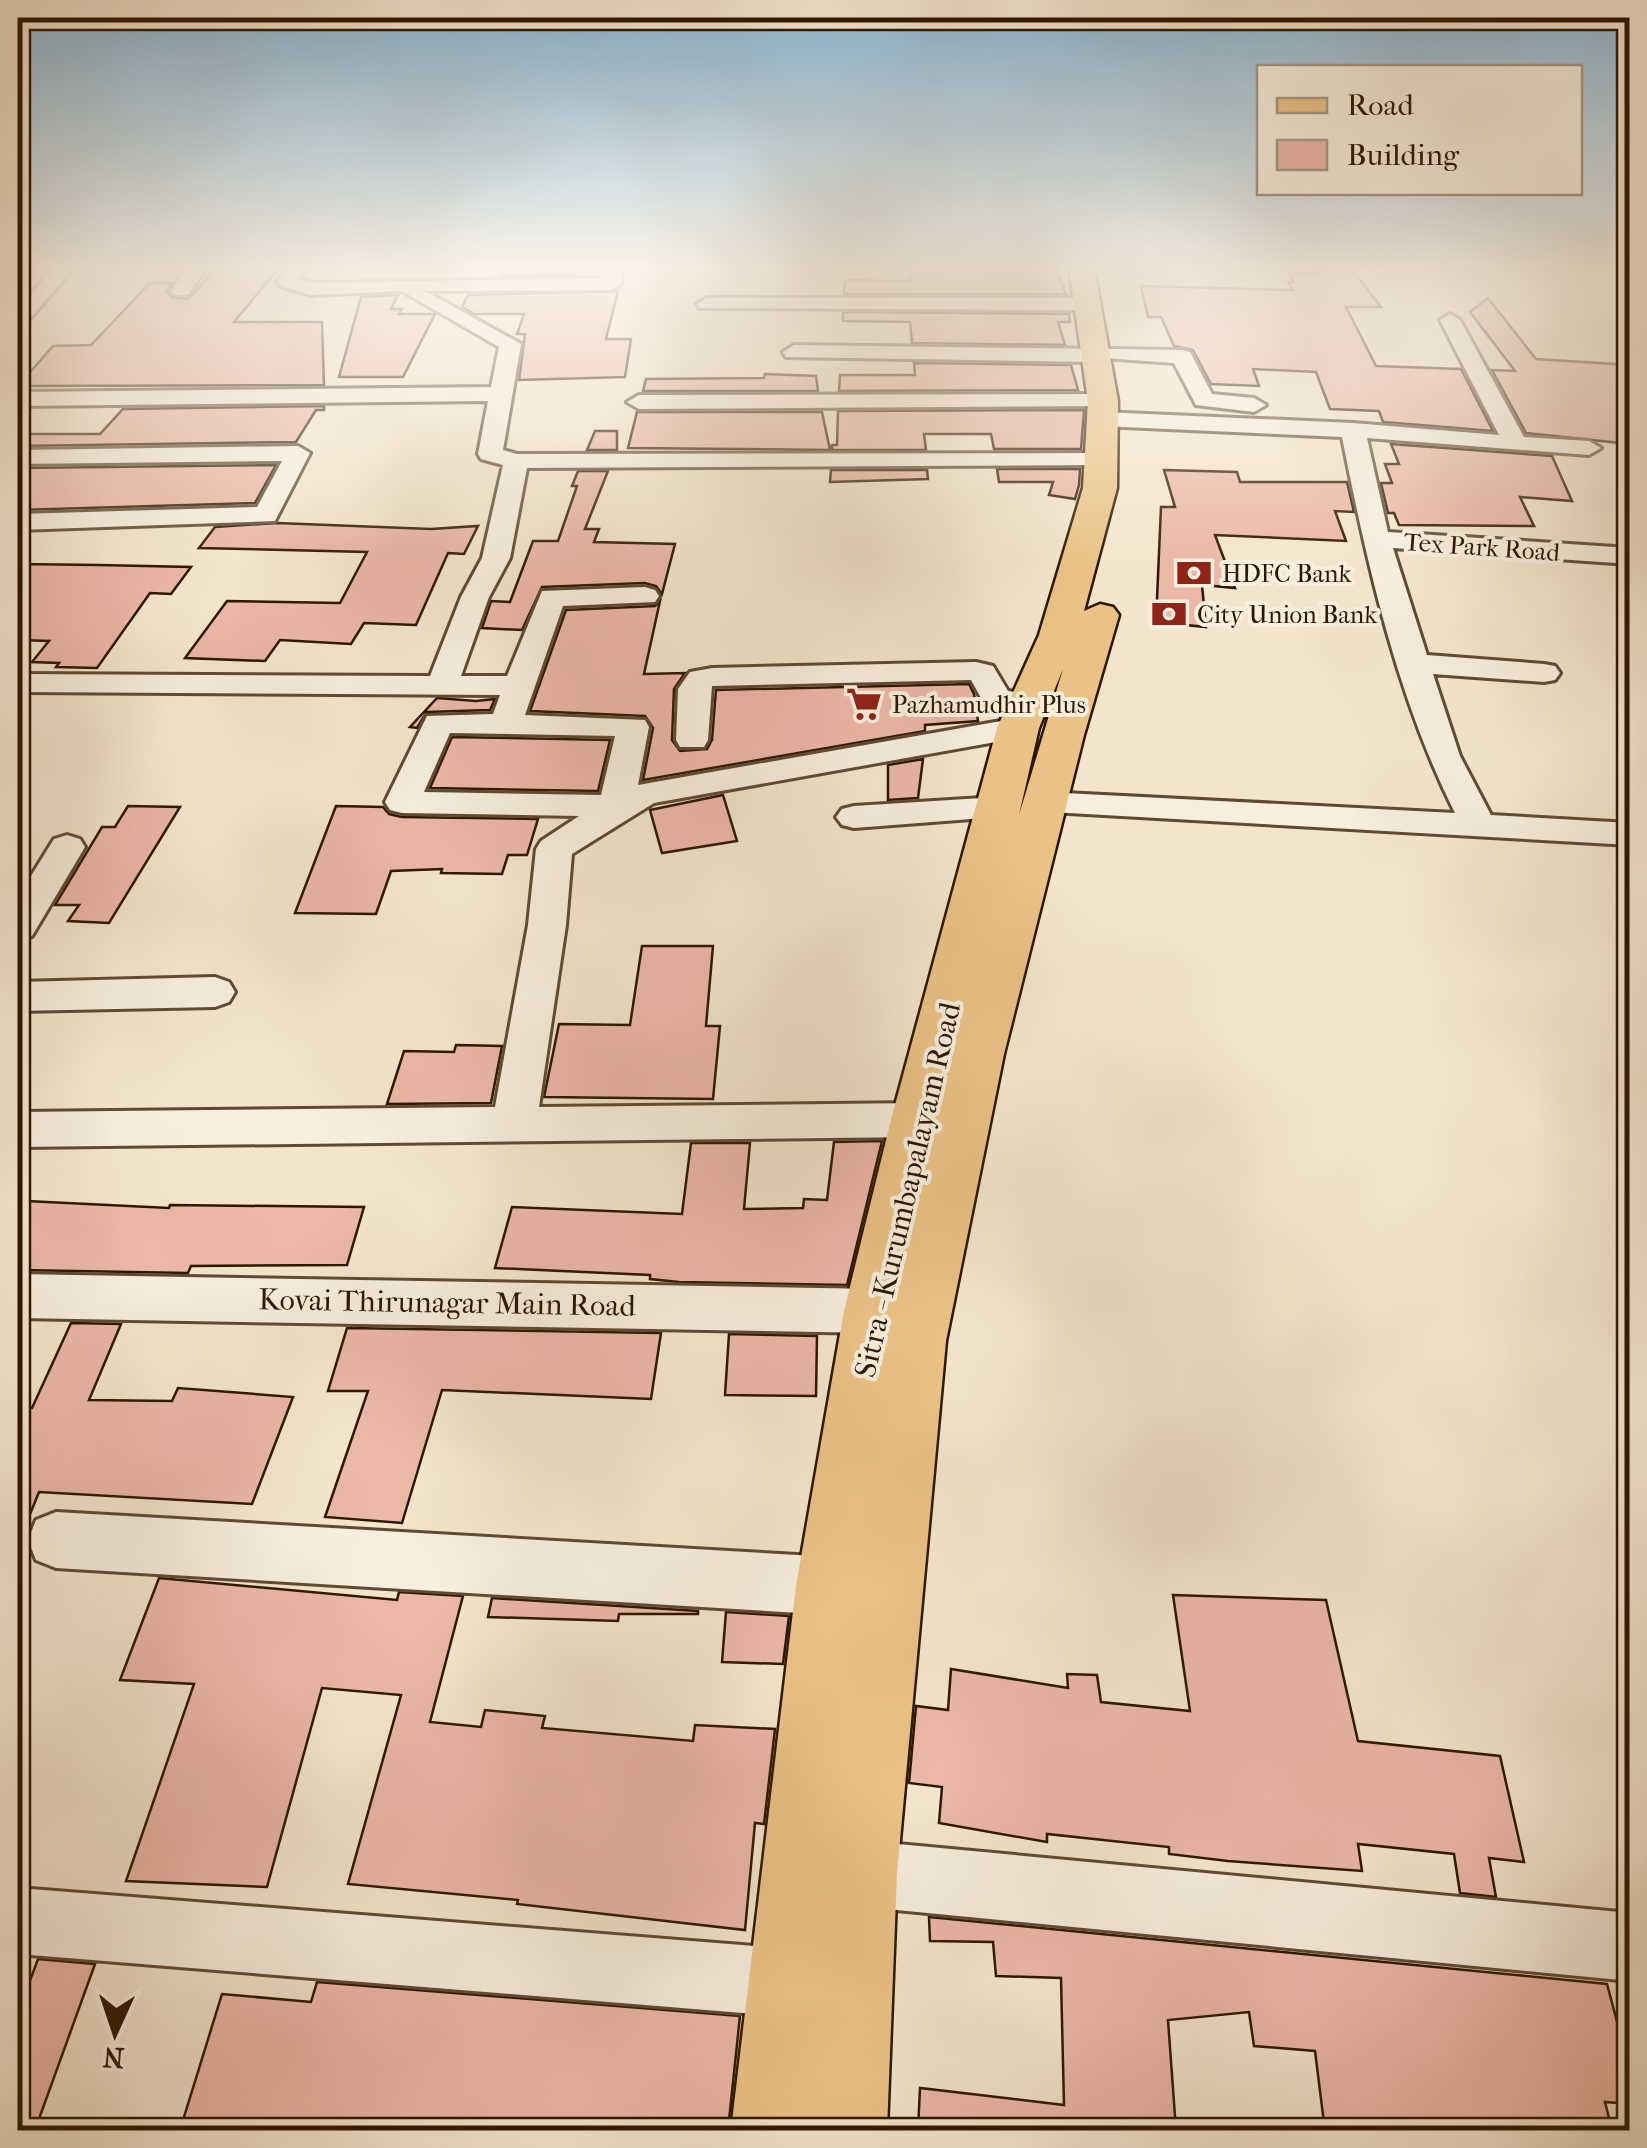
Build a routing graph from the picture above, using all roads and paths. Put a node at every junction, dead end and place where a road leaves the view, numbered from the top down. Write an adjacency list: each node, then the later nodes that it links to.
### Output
1 (506, 368): 5 (street)
2 (1105, 368): 9 (main road, Sitra - Kurumbapalayam Road)
3 (1188, 368): 8 (street)
4 (1476, 368): 11 (street)
5 (501, 394): 6 (street); 14 (street)
6 (18, 399)
7 (640, 402): 10 (street)
8 (1359, 421): 9 (street); 11 (street); 16 (street, Tex Park Road)
9 (1107, 425): 10 (street); 10 (street); 26 (main road, Sitra - Kurumbapalayam Road); 29 (main road)
10 (949, 430): 14 (street)
11 (1516, 444): 12 (street)
12 (1589, 448)
13 (18, 458): 15 (street)
14 (516, 460): 19 (street)
15 (18, 522)
16 (1376, 539): 17 (street, Tex Park Road); 21 (street)
17 (1630, 556)
18 (645, 596): 20 (street)
19 (497, 597): 20 (street); 24 (street)
20 (552, 597): 25 (street)
21 (1415, 663): 22 (street); 31 (street)
22 (1544, 673)
23 (18, 683): 24 (street)
24 (442, 686): 25 (street)
25 (519, 686): 27 (street)
26 (1024, 715): 28 (street); 29 (main road, Sitra - Kurumbapalayam Road); 38 (street)
27 (506, 724): 27 (street)
28 (692, 740)
29 (1022, 805): 30 (street); 31 (street); 37 (main road, Sitra - Kurumbapalayam Road); 44 (main road)
30 (854, 816)
31 (1478, 825): 32 (street)
32 (1630, 834)
33 (67, 848): 34 (street)
34 (18, 927)
35 (215, 992): 36 (street)
36 (18, 997)
37 (919, 1120): 38 (street); 41 (main road, Sitra - Kurumbapalayam Road)
38 (514, 1124): 39 (street)
39 (18, 1130)
40 (18, 1296): 41 (street, Kovai Thirunagar Main Road)
41 (876, 1310): 43 (main road, Sitra - Kurumbapalayam Road)
42 (56, 1540): 43 (street)
43 (833, 1586): 47 (main road, Sitra - Kurumbapalayam Road)
44 (856, 1872): 46 (street); 49 (main road)
45 (18, 1921): 47 (street)
46 (1630, 1947)
47 (792, 1983): 48 (main road, Sitra - Kurumbapalayam Road)
48 (778, 2130)
49 (840, 2130)

